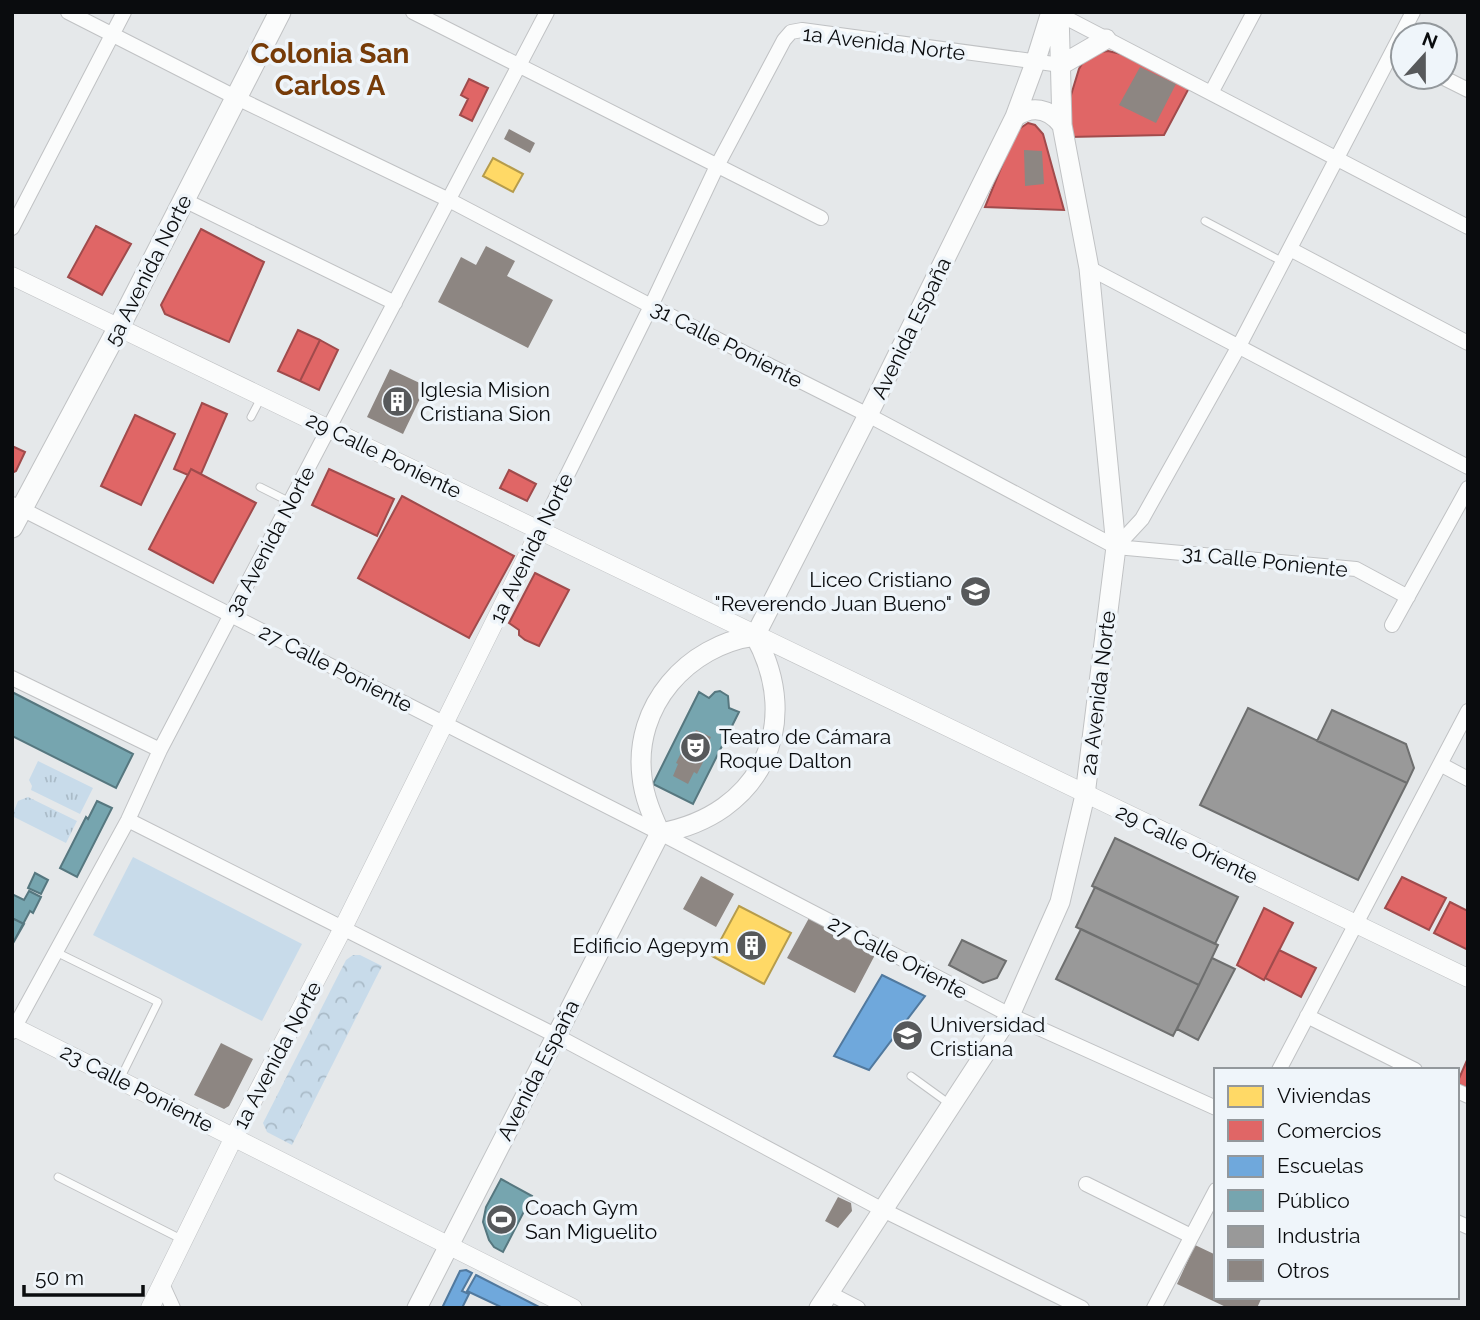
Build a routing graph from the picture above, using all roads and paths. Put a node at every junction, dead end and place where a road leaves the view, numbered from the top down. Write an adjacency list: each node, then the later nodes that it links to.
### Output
1 (68, 12): 8 (street, 31 Calle Poniente)
2 (124, 12): 8 (street)
3 (280, 12): 15 (main road, 5a Avenida Norte)
4 (414, 12): 11 (street)
5 (547, 12): 11 (street, 3a Avenida Norte)
6 (1254, 12): 14 (street)
7 (1056, 13): 9 (street); 10 (main road, Avenida España); 12 (main road, 2a Avenida Norte)
8 (112, 35): 15 (street, 31 Calle Poniente); 25 (street)
9 (1106, 38): 12 (main road); 14 (street)
10 (1035, 63): 12 (street, 1a Avenida Norte); 16 (main road, Avenida España); 19 (street, 1a Avenida Norte)
11 (519, 65): 19 (street); 21 (street, 3a Avenida Norte)
12 (1061, 65): 17 (main road, 2a Avenida Norte)
13 (1389, 70): 18 (street)
14 (1211, 93): 18 (street)
15 (237, 98): 20 (main road, 5a Avenida Norte); 21 (street, 31 Calle Poniente)
16 (1015, 117): 17 (main road); 35 (main road, Avenida España)
17 (1062, 125): 27 (main road, 2a Avenida Norte)
18 (1337, 159): 24 (street); 26 (street)
19 (717, 166): 22 (street); 30 (street, 1a Avenida Norte)
20 (184, 200): 29 (street); 31 (main road, 5a Avenida Norte)
21 (449, 200): 29 (street, 3a Avenida Norte); 30 (street, 31 Calle Poniente)
22 (821, 218)
23 (1205, 222): 26 (lane)
24 (1468, 227)
25 (12, 228)
26 (1287, 255): 32 (street); 33 (street)
27 (1088, 268): 33 (street); 44 (main road, 2a Avenida Norte)
28 (12, 276): 31 (street, 29 Calle Poniente)
29 (394, 303): 37 (street, 3a Avenida Norte)
30 (651, 306): 35 (street, 31 Calle Poniente); 43 (street, 1a Avenida Norte)
31 (119, 327): 34 (street, 29 Calle Poniente); 42 (main road, 5a Avenida Norte)
32 (1468, 343)
33 (1239, 346): 38 (street); 44 (street)
34 (262, 396): 36 (lane); 37 (street, 29 Calle Poniente)
35 (868, 415): 44 (street, 31 Calle Poniente); 48 (main road, Avenida España)
36 (251, 417)
37 (329, 428): 41 (street, 3a Avenida Norte); 43 (street, 29 Calle Poniente)
38 (1468, 467)
39 (260, 487): 41 (lane)
40 (1468, 488): 45 (street)
41 (290, 502): 46 (street, 3a Avenida Norte)
42 (15, 513): 46 (street, 27 Calle Poniente)
43 (540, 530): 48 (street, 29 Calle Poniente); 51 (street, 1a Avenida Norte)
44 (1116, 547): 45 (street, 31 Calle Poniente); 55 (main road, 2a Avenida Norte)
45 (1408, 597): 47 (street)
46 (231, 615): 51 (street, 27 Calle Poniente); 52 (street, 3a Avenida Norte)
47 (1392, 625)
48 (755, 636): 55 (street, 29 Calle Oriente); 57 (main road); 57 (main road)
49 (12, 678): 52 (street)
50 (1468, 711): 53 (street)
51 (444, 723): 57 (street, 27 Calle Poniente); 59 (street, 1a Avenida Norte)
52 (160, 751): 56 (street, 3a Avenida Norte)
53 (1440, 764): 54 (street); 58 (street)
54 (1468, 779)
55 (1085, 795): 58 (street, 29 Calle Oriente); 62 (main road, 2a Avenida Norte)
56 (128, 820): 59 (street); 60 (street, 3a Avenida Norte)
57 (660, 833): 62 (street, 27 Calle Oriente); 65 (main road, Avenida España)
58 (1355, 925): 61 (street, 29 Calle Oriente); 63 (street)
59 (342, 930): 65 (street); 72 (street, 1a Avenida Norte)
60 (56, 952): 64 (street, 3a Avenida Norte); 69 (lane)
61 (1468, 978)
62 (1010, 1015): 70 (main road, 2a Avenida Norte); 71 (street, 27 Calle Oriente)
63 (1307, 1016): 66 (street); 67 (street)
64 (13, 1028): 69 (street, 23 Calle Poniente)
65 (555, 1035): 76 (street); 79 (main road, Avenida España)
66 (1280, 1068)
67 (1411, 1068)
68 (911, 1076): 70 (lane)
69 (120, 1079): 72 (street, 23 Calle Poniente)
70 (952, 1105): 76 (main road, 2a Avenida Norte)
71 (1214, 1107)
72 (234, 1137): 78 (street, 1a Avenida Norte); 79 (street, 23 Calle Poniente)
73 (58, 1177): 78 (lane)
74 (1086, 1184): 77 (street)
75 (1214, 1194): 77 (street)
76 (883, 1210): 81 (main road, 2a Avenida Norte); 87 (street)
77 (1191, 1236): 88 (street)
78 (183, 1240): 80 (street, 1a Avenida Norte)
79 (449, 1244): 84 (main road, Avenida España); 85 (street, 23 Calle Poniente)
80 (162, 1284): 82 (street, 1a Avenida Norte); 83 (street)
81 (824, 1300): 86 (street)
82 (150, 1308)
83 (173, 1308)
84 (416, 1308)
85 (573, 1308)
86 (858, 1308)
87 (1082, 1308)
88 (1154, 1308)

